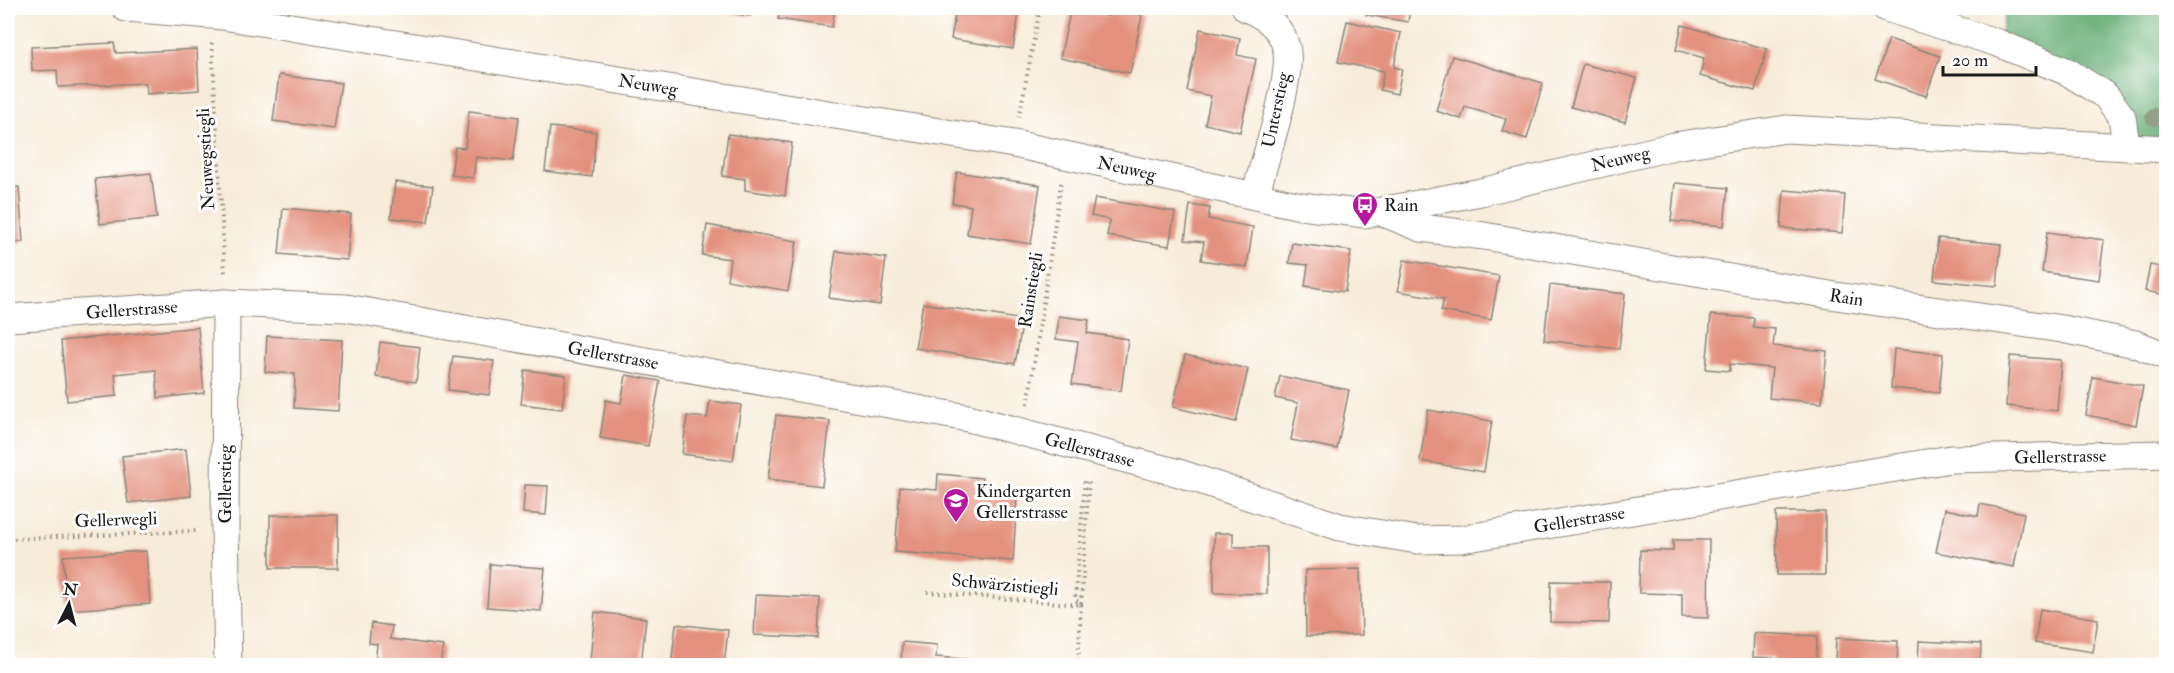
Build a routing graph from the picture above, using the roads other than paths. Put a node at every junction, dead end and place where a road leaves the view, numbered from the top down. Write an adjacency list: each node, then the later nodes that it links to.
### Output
1 (126, 8): 7 (street, Neuweg)
2 (1246, 8): 7 (street, Unterstieg)
3 (1886, 8): 4 (street)
4 (2126, 146): 5 (street, Neuweg); 6 (street, Neuweg)
5 (2166, 149)
6 (1481, 192): 8 (street, Neuweg); 9 (street)
7 (1255, 196): 8 (street, Neuweg)
8 (1384, 213): 9 (street, Rain)
9 (1484, 236): 12 (street, Rain)
10 (226, 303): 11 (street, Gellerstrasse); 13 (street, Gellerstrasse); 14 (street, Gellerstieg)
11 (8, 318)
12 (2166, 356)
13 (2166, 454)
14 (228, 666)

